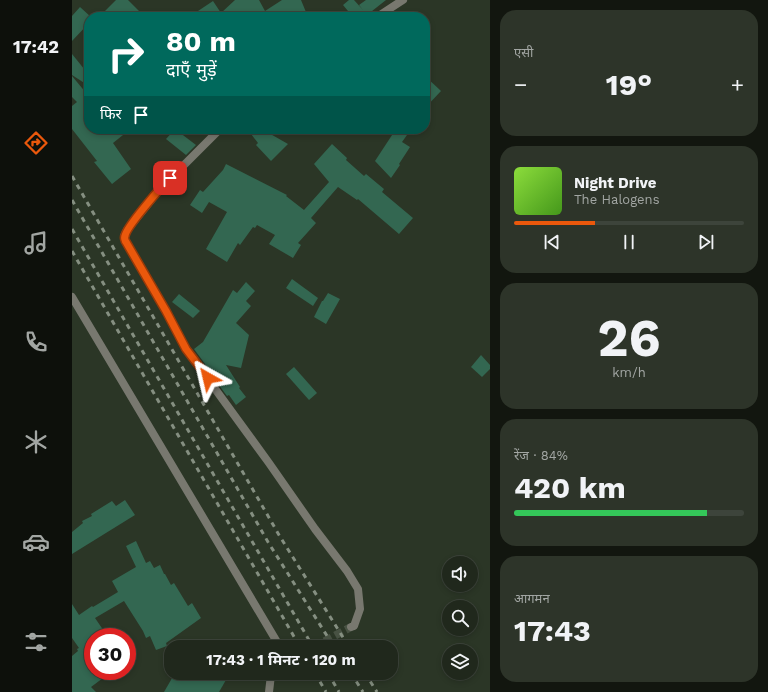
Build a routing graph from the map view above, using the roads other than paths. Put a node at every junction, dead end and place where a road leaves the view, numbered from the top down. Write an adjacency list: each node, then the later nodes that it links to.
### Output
1 (403, 0): 2 (street)
2 (385, 12)
3 (215, 134): 5 (street)
4 (72, 297): 6 (street)
5 (351, 627)
6 (276, 640)
7 (270, 680): 8 (street)
8 (269, 692)

